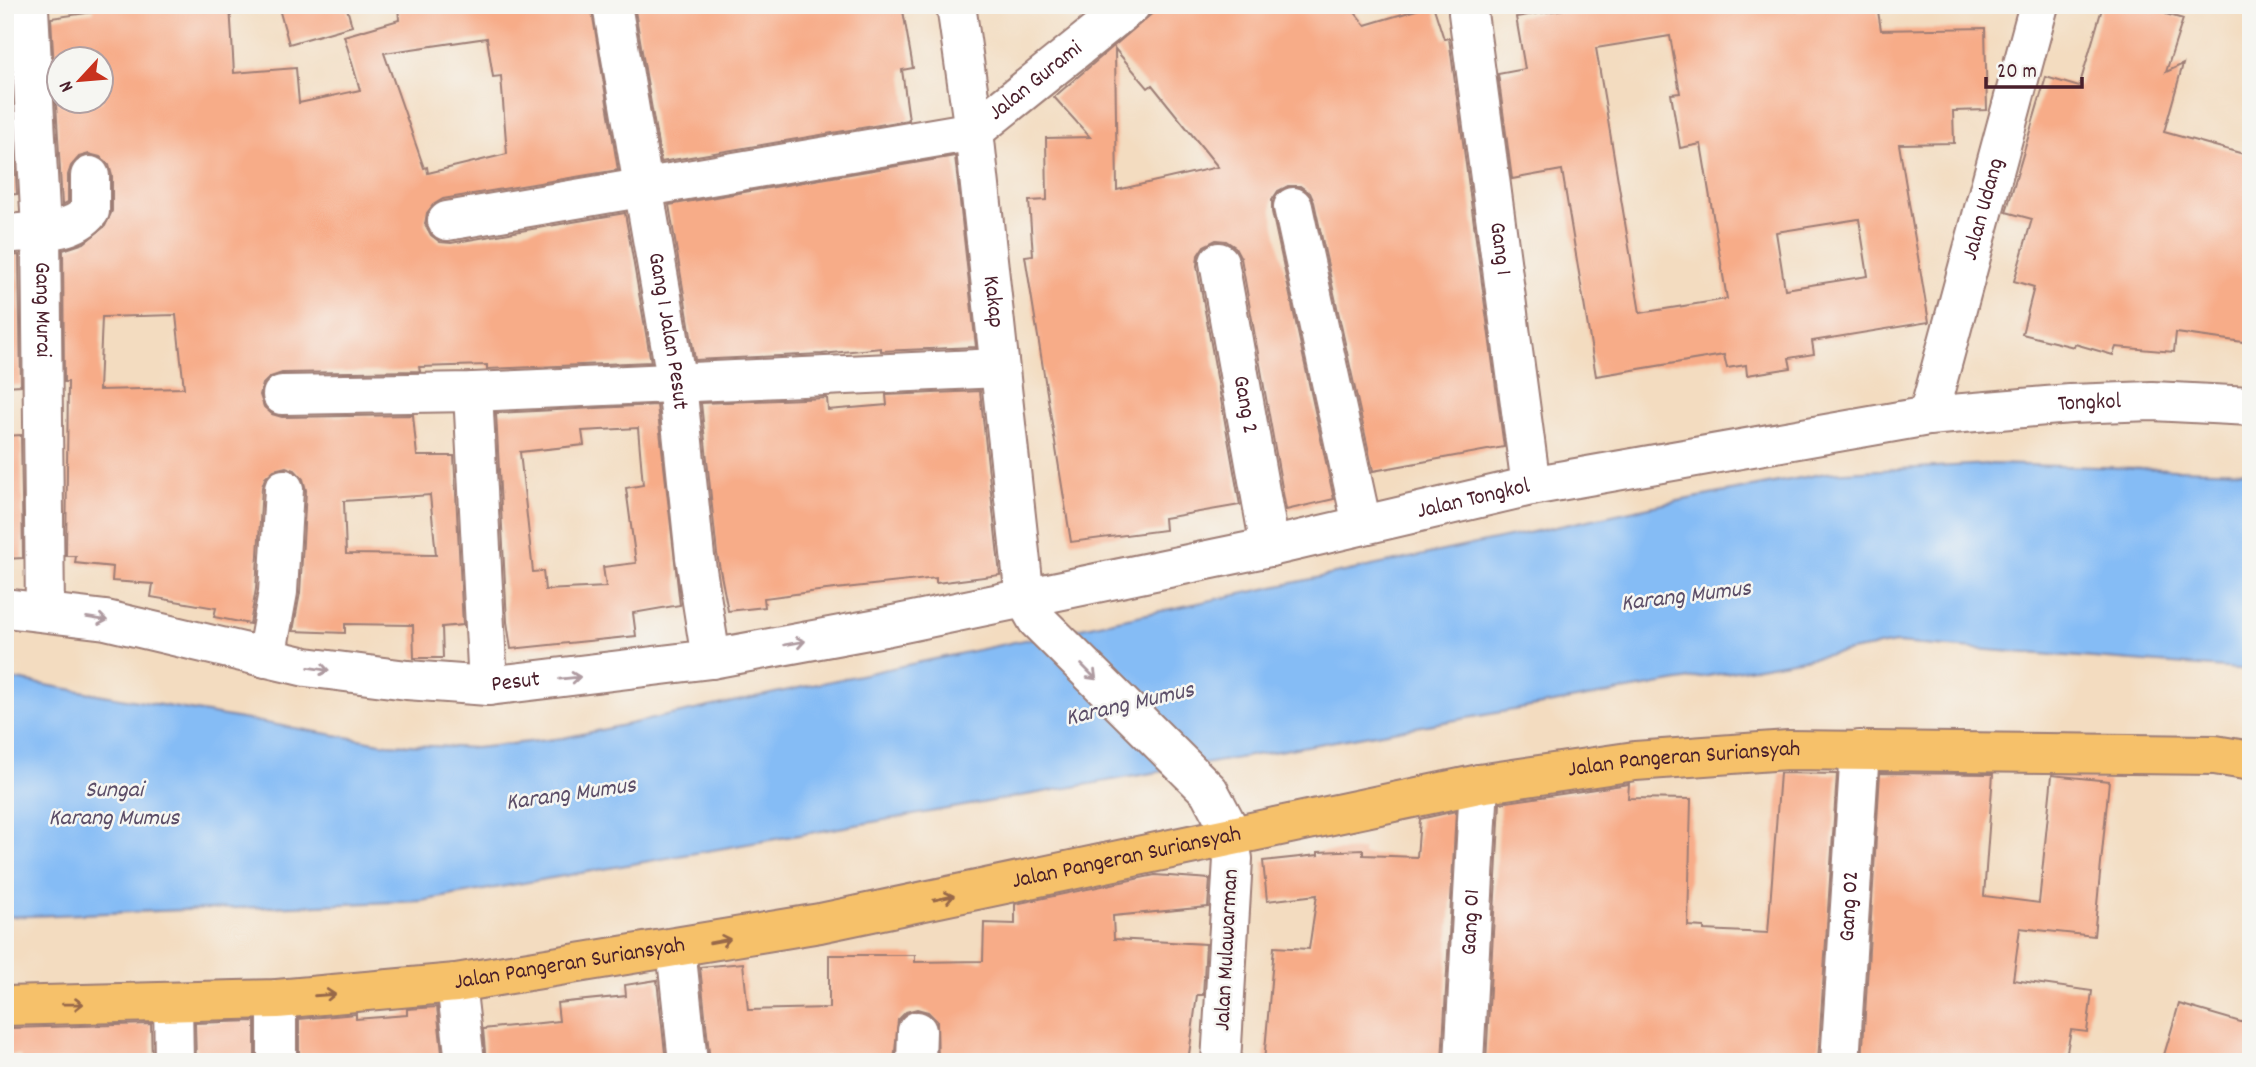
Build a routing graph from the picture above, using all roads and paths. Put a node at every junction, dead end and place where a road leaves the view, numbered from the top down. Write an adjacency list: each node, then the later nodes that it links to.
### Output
1 (612, 5): 9 (street, Gang 1 Jalan Pesut)
2 (956, 5): 7 (street, Kakap)
3 (1131, 5): 7 (street, Jalan Gurami)
4 (2039, 5): 19 (street, Jalan Udang)
5 (25, 9): 12 (street, Gang Murai)
6 (1468, 13): 20 (street, Gang 1)
7 (974, 131): 9 (street); 14 (street, Kakap)
8 (90, 176): 12 (street)
9 (643, 188): 11 (street); 15 (street, Gang 1 Jalan Pesut)
10 (1293, 207): 22 (street)
11 (447, 221)
12 (23, 232): 26 (street, Gang Murai)
13 (1219, 262): 23 (street, Gang 2)
14 (999, 368): 15 (street); 25 (street, Kakap)
15 (677, 384): 16 (street); 28 (street, Gang 1 Jalan Pesut)
16 (473, 392): 17 (street); 29 (street)
17 (282, 395)
18 (2251, 406): 19 (street, Tongkol)
19 (1928, 416): 20 (street, Jalan Tongkol)
20 (1531, 486): 22 (street, Jalan Tongkol)
21 (284, 489): 27 (street)
22 (1362, 525): 23 (street, Jalan Tongkol)
23 (1270, 547): 25 (street, Jalan Tongkol)
24 (5, 608): 26 (street, Pesut)
25 (1033, 611): 28 (street, Pesut, one-way to 25); 33 (street, one-way to 33)
26 (44, 612): 27 (street, Pesut, one-way to 27)
27 (266, 658): 29 (street, Pesut, one-way to 29)
28 (711, 659): 29 (street, Pesut, one-way to 28)
29 (488, 686)
30 (1860, 750): 31 (main road, Jalan Pangeran Suriansyah); 32 (main road, Jalan Pangeran Suriansyah); 45 (street, Gang 02)
31 (2251, 761)
32 (1479, 784): 33 (main road, Jalan Pangeran Suriansyah); 44 (street, Gang 01)
33 (1231, 838): 34 (main road, Jalan Pangeran Suriansyah, one-way to 33); 43 (street, Jalan Mulawarman)
34 (676, 948): 35 (main road, Jalan Pangeran Suriansyah); 42 (street)
35 (456, 983): 36 (main road, Jalan Pangeran Suriansyah, one-way to 35); 41 (street)
36 (277, 999): 37 (main road, Jalan Pangeran Suriansyah); 40 (street)
37 (173, 1002): 38 (main road, Jalan Pangeran Suriansyah, one-way to 37); 39 (street)
38 (5, 1006)
39 (174, 1062)
40 (277, 1062)
41 (465, 1062)
42 (688, 1062)
43 (1221, 1062)
44 (1464, 1062)
45 (1840, 1062)

